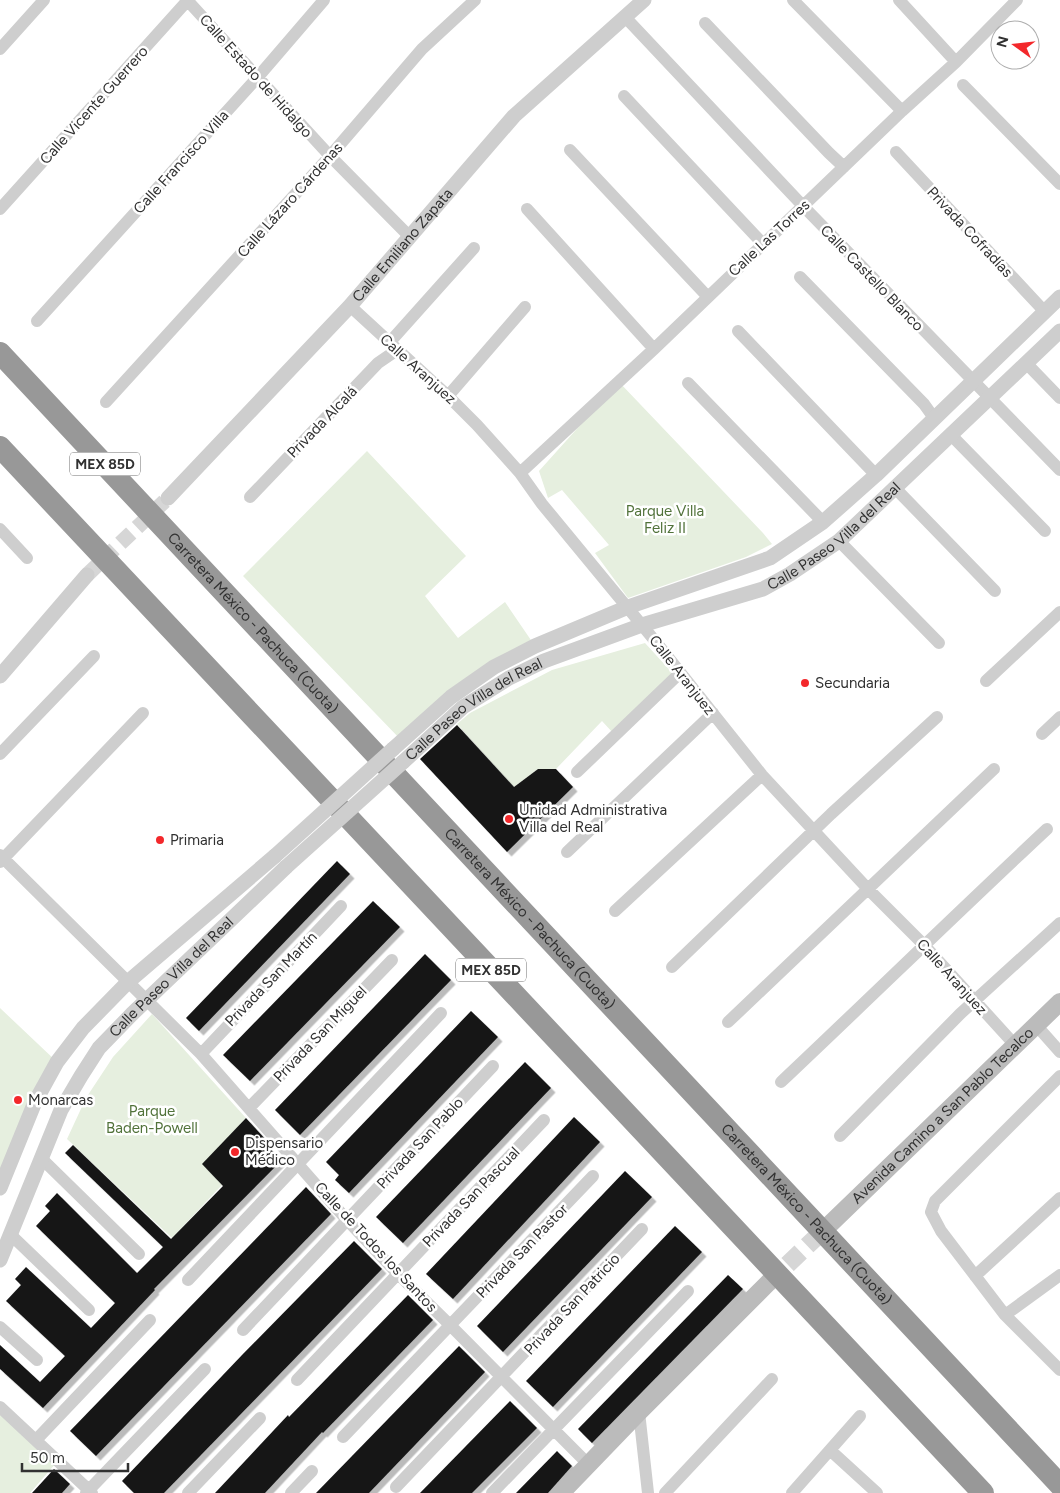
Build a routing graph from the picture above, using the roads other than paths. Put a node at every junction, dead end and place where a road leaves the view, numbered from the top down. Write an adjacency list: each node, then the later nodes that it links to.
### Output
1 (44, 0): 11 (street)
2 (188, 0): 13 (street, Calle Estado de Hidalgo); 23 (street, Calle Vicente Guerrero)
3 (324, 0): 13 (street, Calle Francisco Villa)
4 (475, 0): 19 (street, Calle Lázaro Cárdenas)
5 (644, 0): 9 (street, Calle Emiliano Zapata)
6 (792, 0): 16 (street)
7 (899, 0): 12 (street)
8 (1010, 2): 12 (street, Calle Las Torres)
9 (626, 18): 22 (street, Calle Castello Blanco); 25 (street, Calle Emiliano Zapata)
10 (705, 23): 20 (street)
11 (0, 49)
12 (956, 62): 16 (street, Calle Las Torres)
13 (257, 78): 19 (street, Calle Estado de Hidalgo); 34 (street, Calle Francisco Villa)
14 (963, 85): 21 (street)
15 (624, 96): 26 (street)
16 (902, 111): 20 (street, Calle Las Torres)
17 (570, 150): 29 (street)
18 (896, 152): 33 (street, Privada Cofradías)
19 (330, 156): 25 (street, Calle Estado de Hidalgo); 46 (street, Calle Lázaro Cárdenas)
20 (844, 167): 22 (street, Calle Las Torres)
21 (1060, 184)
22 (803, 206): 26 (street, Calle Las Torres); 41 (street, Calle Castello Blanco)
23 (0, 209)
24 (527, 209): 38 (street)
25 (410, 237): 31 (street, Calle Emiliano Zapata)
26 (763, 244): 29 (street, Calle Las Torres)
27 (474, 248): 37 (street, Privada Alcalá)
28 (800, 277): 47 (street)
29 (707, 296): 38 (street, Calle Las Torres)
30 (1060, 297): 33 (street, Calle Paseo Villa del Real)
31 (350, 306): 37 (street, Calle Aranjuez); 55 (street, Calle Emiliano Zapata)
32 (525, 307): 43 (street)
33 (1045, 312): 41 (street, Calle Paseo Villa del Real)
34 (37, 321)
35 (738, 331): 52 (street)
36 (1060, 331): 40 (street, Calle Paseo Villa del Real)
37 (393, 346): 43 (street, Calle Aranjuez); 54 (street, Privada Alcalá)
38 (654, 349): 51 (street, Calle Las Torres)
39 (0, 353): 147 (highway, Carretera México - Pachuca (Cuota) / MEX 85D)
40 (1026, 364): 44 (street); 45 (street, Calle Paseo Villa del Real)
41 (973, 382): 45 (street, Calle Castello Blanco); 47 (street, Calle Paseo Villa del Real)
42 (688, 383): 56 (street)
43 (448, 396): 51 (street, Calle Aranjuez)
44 (1060, 398)
45 (989, 399): 48 (street, Calle Paseo Villa del Real); 50 (street, Calle Castello Blanco)
46 (106, 402)
47 (934, 418): 52 (street, Calle Paseo Villa del Real)
48 (952, 435): 53 (street, Calle Paseo Villa del Real); 58 (street)
49 (0, 447): 158 (highway, MEX 85D)
50 (1060, 470)
51 (520, 473): 63 (street, Calle Aranjuez)
52 (876, 475): 56 (street, Calle Paseo Villa del Real)
53 (895, 488): 59 (street, Calle Paseo Villa del Real); 62 (street)
54 (250, 497)
55 (168, 498)
56 (823, 522): 63 (street, Calle Paseo Villa del Real)
57 (0, 529): 60 (street)
58 (1045, 531)
59 (840, 541): 65 (street, Calle Paseo Villa del Real); 66 (street)
60 (27, 558)
61 (88, 575): 69 (street)
62 (995, 591)
63 (628, 607): 65 (street, Calle Aranjuez); 84 (street, Calle Paseo Villa del Real, bridge)
64 (1060, 612): 70 (street)
65 (642, 625): 68 (street, Calle Aranjuez); 84 (street, Calle Paseo Villa del Real, bridge)
66 (939, 643)
67 (94, 656): 76 (street)
68 (680, 673): 72 (street, Calle Aranjuez); 78 (street)
69 (0, 676)
70 (986, 681)
71 (143, 713): 83 (street)
72 (713, 713): 79 (street, Calle Aranjuez); 82 (street)
73 (937, 717): 81 (street)
74 (1060, 717): 75 (street)
75 (1042, 734)
76 (0, 754)
77 (994, 769): 85 (street)
78 (577, 772)
79 (762, 775): 81 (street, Calle Aranjuez); 87 (street)
80 (1048, 828): 89 (street)
81 (814, 832): 85 (street, Calle Aranjuez); 91 (street)
82 (567, 852)
83 (1, 859): 92 (street, Calle de Todos los Santos)
84 (280, 862): 92 (street, Calle Paseo Villa del Real); 93 (street, Calle Paseo Villa del Real)
85 (868, 889): 89 (street, Calle Aranjuez); 97 (street)
86 (341, 906): 101 (street, Privada San Martín)
87 (615, 911)
88 (1060, 922): 94 (street)
89 (924, 945): 94 (street, Calle Aranjuez); 104 (street)
90 (392, 960): 105 (street, Privada San Miguel)
91 (672, 967)
92 (129, 981): 93 (street, Calle de Todos los Santos); 111 (street, Calle Paseo Villa del Real)
93 (148, 999): 101 (street, Calle de Todos los Santos); 108 (street, Calle Paseo Villa del Real)
94 (974, 1001): 99 (street, Calle Aranjuez); 107 (street)
95 (1060, 1002): 98 (main road, Avenida Camino a San Pablo Tecalco)
96 (442, 1013): 109 (street)
97 (728, 1022)
98 (1036, 1024): 99 (main road, Avenida Camino a San Pablo Tecalco); 100 (street)
99 (1015, 1045): 114 (main road, Avenida Camino a San Pablo Tecalco)
100 (1060, 1052)
101 (201, 1054): 105 (street, Calle de Todos los Santos)
102 (493, 1066): 113 (street, Privada San Pablo)
103 (1060, 1076): 121 (street)
104 (781, 1082)
105 (249, 1108): 109 (street, Calle de Todos los Santos)
106 (544, 1120): 119 (street, Privada San Pascual)
107 (840, 1136)
108 (42, 1158): 116 (street, Calle Paseo Villa del Real); 117 (street)
109 (298, 1164): 113 (street, Calle de Todos los Santos); 122 (street)
110 (593, 1176): 128 (street, Privada San Pastor)
111 (0, 1188)
112 (1059, 1201): 121 (street)
113 (347, 1220): 119 (street, Calle de Todos los Santos); 130 (street, Privada San Pablo)
114 (826, 1228)
115 (642, 1229): 134 (street, Privada San Patricio)
116 (11, 1234): 118 (street, Calle Paseo Villa del Real); 125 (street)
117 (139, 1254)
118 (0, 1260)
119 (398, 1274): 128 (street, Calle de Todos los Santos); 136 (street, Privada San Pascual)
120 (1060, 1275): 126 (street)
121 (975, 1276): 126 (street)
122 (188, 1280)
123 (768, 1283): 138 (main road)
124 (688, 1291): 141 (street)
125 (89, 1310)
126 (1005, 1315): 133 (street)
127 (150, 1320): 143 (street)
128 (450, 1325): 134 (street, Calle de Todos los Santos); 142 (street, Privada San Pastor)
129 (0, 1327): 131 (street)
130 (243, 1330)
131 (37, 1360)
132 (205, 1369): 149 (street)
133 (1060, 1370)
134 (502, 1378): 141 (street, Calle de Todos los Santos); 148 (street, Privada San Patricio)
135 (772, 1379): 155 (street)
136 (298, 1380)
137 (0, 1408): 143 (street)
138 (639, 1412): 145 (main road); 154 (street)
139 (860, 1416): 144 (street)
140 (260, 1418): 150 (street)
141 (554, 1428): 145 (street, Calle de Todos los Santos); 152 (street)
142 (343, 1437)
143 (36, 1440): 149 (street)
144 (831, 1451): 156 (street); 157 (street)
145 (588, 1464): 153 (main road)
146 (312, 1471): 151 (street)
147 (1060, 1485)
148 (396, 1488)
149 (89, 1492)
150 (188, 1493)
151 (291, 1493)
152 (492, 1493)
153 (561, 1493)
154 (648, 1493)
155 (666, 1493)
156 (792, 1493)
157 (877, 1493)
158 (983, 1493)

